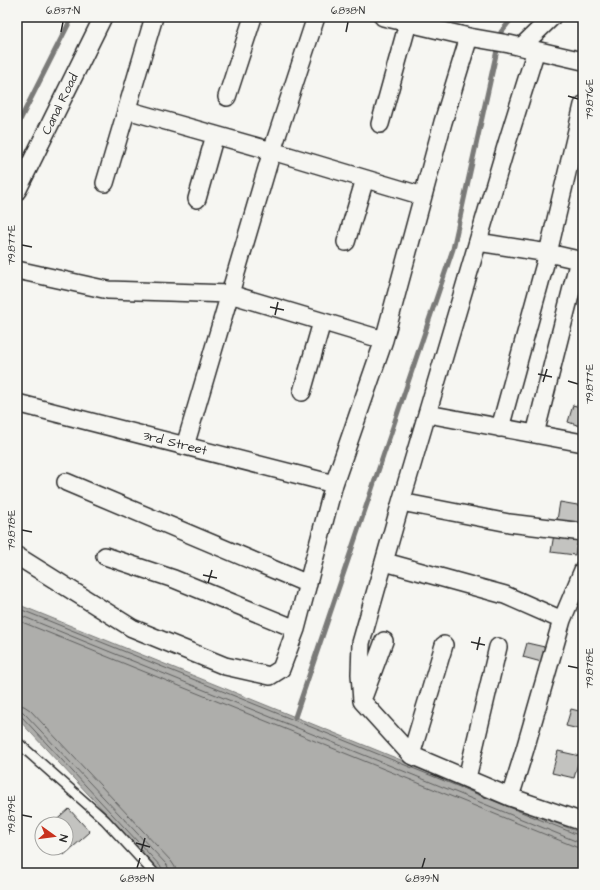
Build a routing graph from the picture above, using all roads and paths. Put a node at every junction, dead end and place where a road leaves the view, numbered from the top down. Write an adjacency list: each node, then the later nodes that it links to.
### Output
1 (103, 17): 19 (street, Canal Road)
2 (154, 17): 13 (street)
3 (253, 17): 11 (street)
4 (316, 17): 16 (street)
5 (383, 17): 7 (street)
6 (552, 17): 9 (street)
7 (408, 23): 8 (street); 14 (street)
8 (476, 38): 9 (street); 20 (street)
9 (522, 47): 10 (street); 23 (street)
10 (583, 61)
11 (227, 97)
12 (583, 104): 24 (street)
13 (127, 110): 15 (street); 18 (street)
14 (380, 124)
15 (215, 135): 16 (street); 21 (street)
16 (272, 151): 17 (street); 27 (street)
17 (365, 179): 20 (street); 22 (street)
18 (105, 183)
19 (17, 191)
20 (423, 196): 29 (street)
21 (197, 199)
22 (346, 242)
23 (478, 242): 24 (street); 32 (street)
24 (548, 253): 25 (street); 33 (street)
25 (581, 261): 34 (street)
26 (17, 270): 27 (street)
27 (230, 294): 28 (street); 36 (street)
28 (322, 322): 29 (street); 30 (street)
29 (384, 340): 38 (street)
30 (302, 392)
31 (17, 403): 36 (street, 3rd Street)
32 (428, 414): 33 (street); 39 (street)
33 (500, 428): 34 (street)
34 (535, 434): 35 (street)
35 (583, 443)
36 (185, 446): 38 (street, 3rd Street)
37 (66, 482): 45 (street)
38 (334, 484): 45 (street)
39 (401, 502): 40 (street); 43 (street)
40 (583, 532)
41 (17, 556): 47 (street)
42 (105, 556): 47 (street)
43 (385, 562): 46 (street); 51 (street)
44 (583, 570): 46 (street)
45 (308, 584): 47 (street)
46 (562, 620): 55 (street)
47 (296, 629)
48 (384, 641): 51 (street)
49 (444, 645): 53 (street)
50 (498, 647): 54 (street)
51 (362, 701): 53 (street)
52 (17, 742): 57 (lane)
53 (411, 755): 54 (street)
54 (467, 778): 55 (street)
55 (510, 796): 56 (street)
56 (583, 822)
57 (154, 873)

